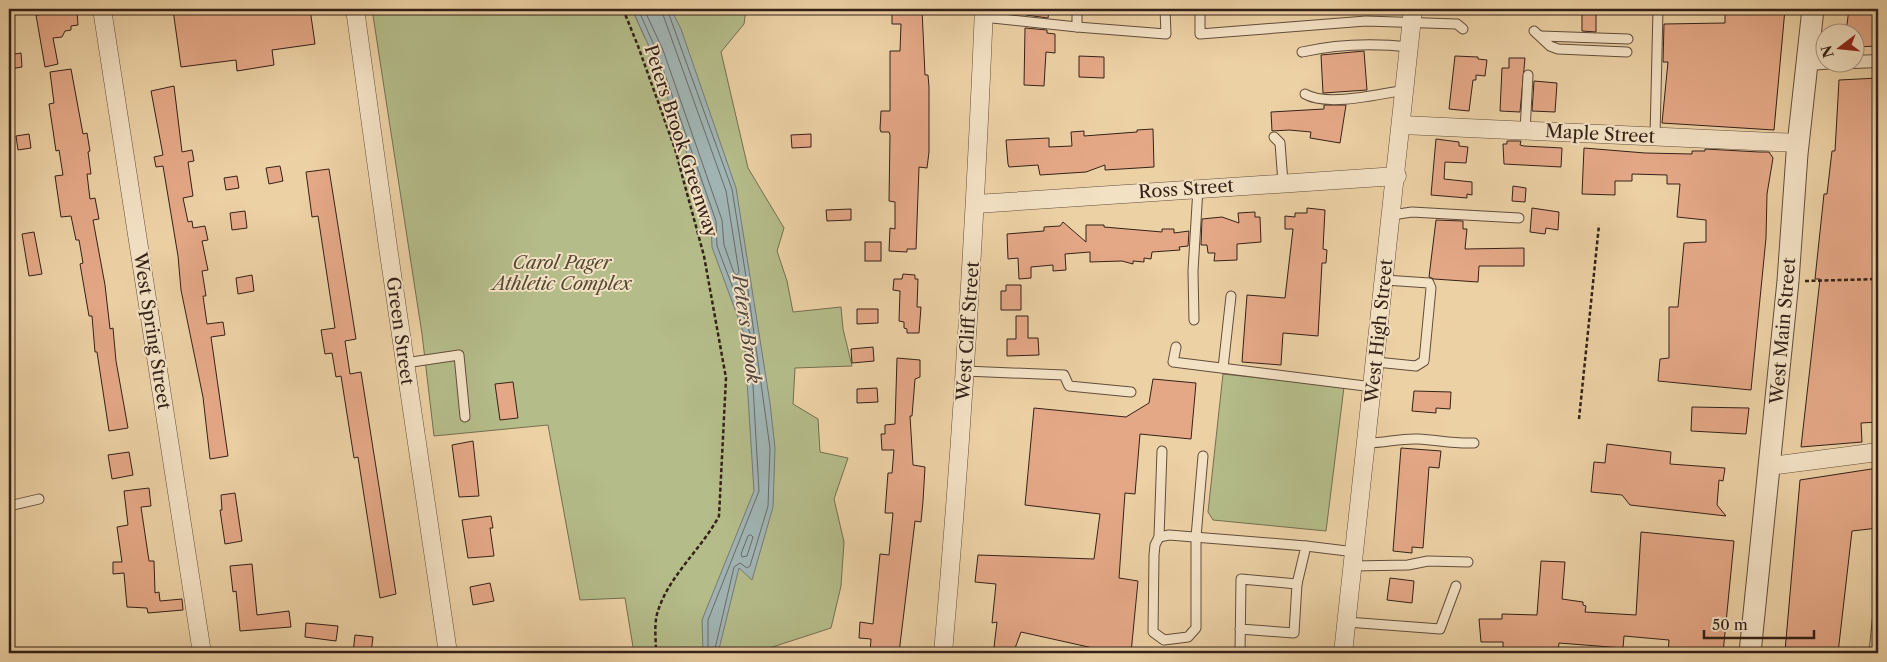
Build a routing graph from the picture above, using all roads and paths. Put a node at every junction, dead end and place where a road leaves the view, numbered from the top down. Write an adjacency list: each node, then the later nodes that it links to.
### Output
1 (102, 9): 68 (street, West Spring Street)
2 (355, 9): 43 (street, Green Street)
3 (623, 9): 70 (path, Peters Brook Greenway)
4 (1077, 9): 11 (lane)
5 (1165, 9): 11 (lane)
6 (1200, 9): 10 (lane)
7 (1658, 9): 27 (lane)
8 (1813, 9): 19 (street, West Main Street)
9 (984, 13): 11 (lane); 32 (street, West Cliff Street)
10 (1413, 15): 12 (lane); 14 (street, West High Street)
11 (1077, 27)
12 (1463, 29)
13 (1628, 39): 16 (lane)
14 (1410, 47): 15 (lane); 22 (street, West High Street)
15 (1302, 52)
16 (1627, 52)
17 (1878, 60): 18 (street)
18 (1864, 61)
19 (1807, 64): 20 (street); 28 (street, West Main Street)
20 (1814, 64)
21 (1528, 75): 25 (lane)
22 (1405, 90): 23 (lane); 24 (street, West High Street)
23 (1305, 94)
24 (1402, 125): 25 (street, Maple Street); 29 (street, West High Street)
25 (1525, 131): 27 (street, Maple Street)
26 (1274, 137): 30 (lane)
27 (1655, 137): 28 (street, Maple Street)
28 (1798, 143): 38 (street, West Main Street)
29 (1396, 176): 30 (street, Ross Street); 33 (street, West High Street)
30 (1283, 182): 31 (street, Ross Street)
31 (1198, 188): 32 (street, Ross Street); 40 (lane)
32 (976, 204): 45 (street, West Cliff Street)
33 (1392, 215): 34 (lane); 37 (street, West High Street)
34 (1520, 218)
35 (1599, 225): 49 (path)
36 (1878, 279): 38 (path)
37 (1385, 280): 42 (street, West High Street); 42 (lane)
38 (1788, 281): 55 (street, West Main Street)
39 (1231, 296): 44 (lane)
40 (1194, 320)
41 (1176, 347): 44 (lane)
42 (1376, 362): 46 (street, West High Street)
43 (405, 363): 48 (lane); 69 (street, Green Street)
44 (1223, 368): 46 (lane)
45 (965, 371): 47 (lane); 71 (street, West Cliff Street)
46 (1373, 387): 50 (street, West High Street)
47 (1131, 392)
48 (465, 417)
49 (1579, 419)
50 (1367, 443): 51 (lane); 61 (street, West High Street)
51 (1474, 443)
52 (1162, 452): 58 (lane)
53 (1878, 452): 55 (street)
54 (1203, 456): 59 (lane)
55 (1770, 466): 74 (street, West Main Street)
56 (40, 499): 57 (lane)
57 (9, 506)
58 (1159, 537): 59 (lane); 59 (lane)
59 (1196, 537): 60 (lane)
60 (1306, 546): 61 (lane); 63 (lane)
61 (1354, 559): 62 (lane); 66 (street, West High Street)
62 (1468, 562)
63 (1297, 584): 67 (lane); 67 (lane)
64 (1456, 586): 66 (lane)
65 (1878, 612): 75 (lane)
66 (1347, 622): 73 (street, West High Street)
67 (1240, 630): 72 (lane)
68 (202, 653)
69 (448, 653)
70 (656, 653)
71 (943, 653)
72 (1240, 653)
73 (1343, 653)
74 (1750, 653)
75 (1874, 653)

